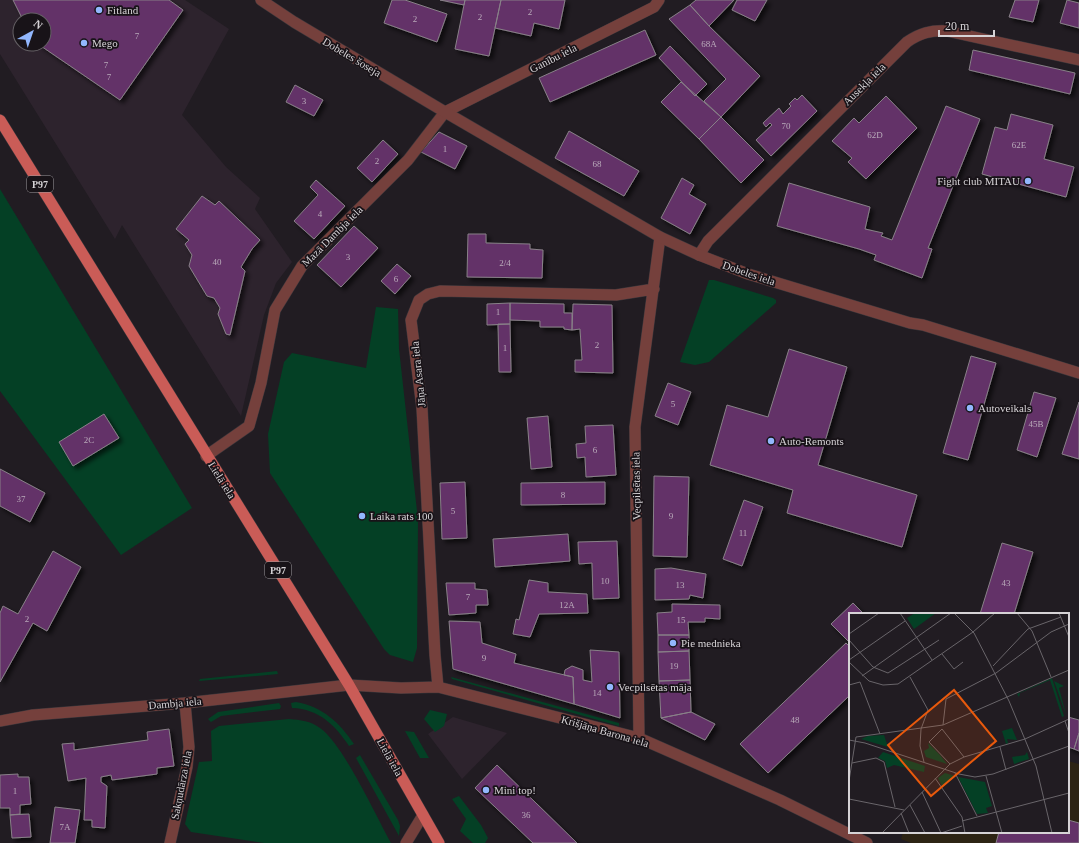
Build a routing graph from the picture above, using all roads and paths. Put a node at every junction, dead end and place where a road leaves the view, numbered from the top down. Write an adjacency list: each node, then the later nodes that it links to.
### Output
1 (261, 0): 4 (street, Dobeles šoseja)
2 (659, 0): 4 (street, Ganību iela)
3 (1079, 60): 7 (street, Ausekļa iela)
4 (445, 112): 6 (street, Dobeles iela); 10 (street, Mazā Dambja iela)
5 (0, 120): 10 (main road, Lielā iela / P97)
6 (660, 237): 7 (street, Dobeles iela); 8 (street, Vecpilsētas iela)
7 (699, 255): 9 (street, Dobeles iela)
8 (654, 289): 12 (street, Jāņa Asara iela); 15 (street, Vecpilsētas iela)
9 (1079, 373)
10 (206, 456): 11 (main road, Lielā iela / P97)
11 (349, 685): 12 (street, Krišjāņa Barona iela); 13 (street, Dambja iela); 16 (main road, Lielā iela / P97)
12 (438, 687): 15 (street, Krišjāņa Barona iela)
13 (185, 703): 14 (street, Dambja iela); 17 (street, Sakņudārza iela)
14 (0, 721)
15 (639, 738): 20 (street, Krišjāņa Barona iela)
16 (423, 815): 18 (street); 19 (main road, Lielā iela / P97)
17 (170, 843)
18 (406, 843)
19 (439, 843)
20 (867, 843)

